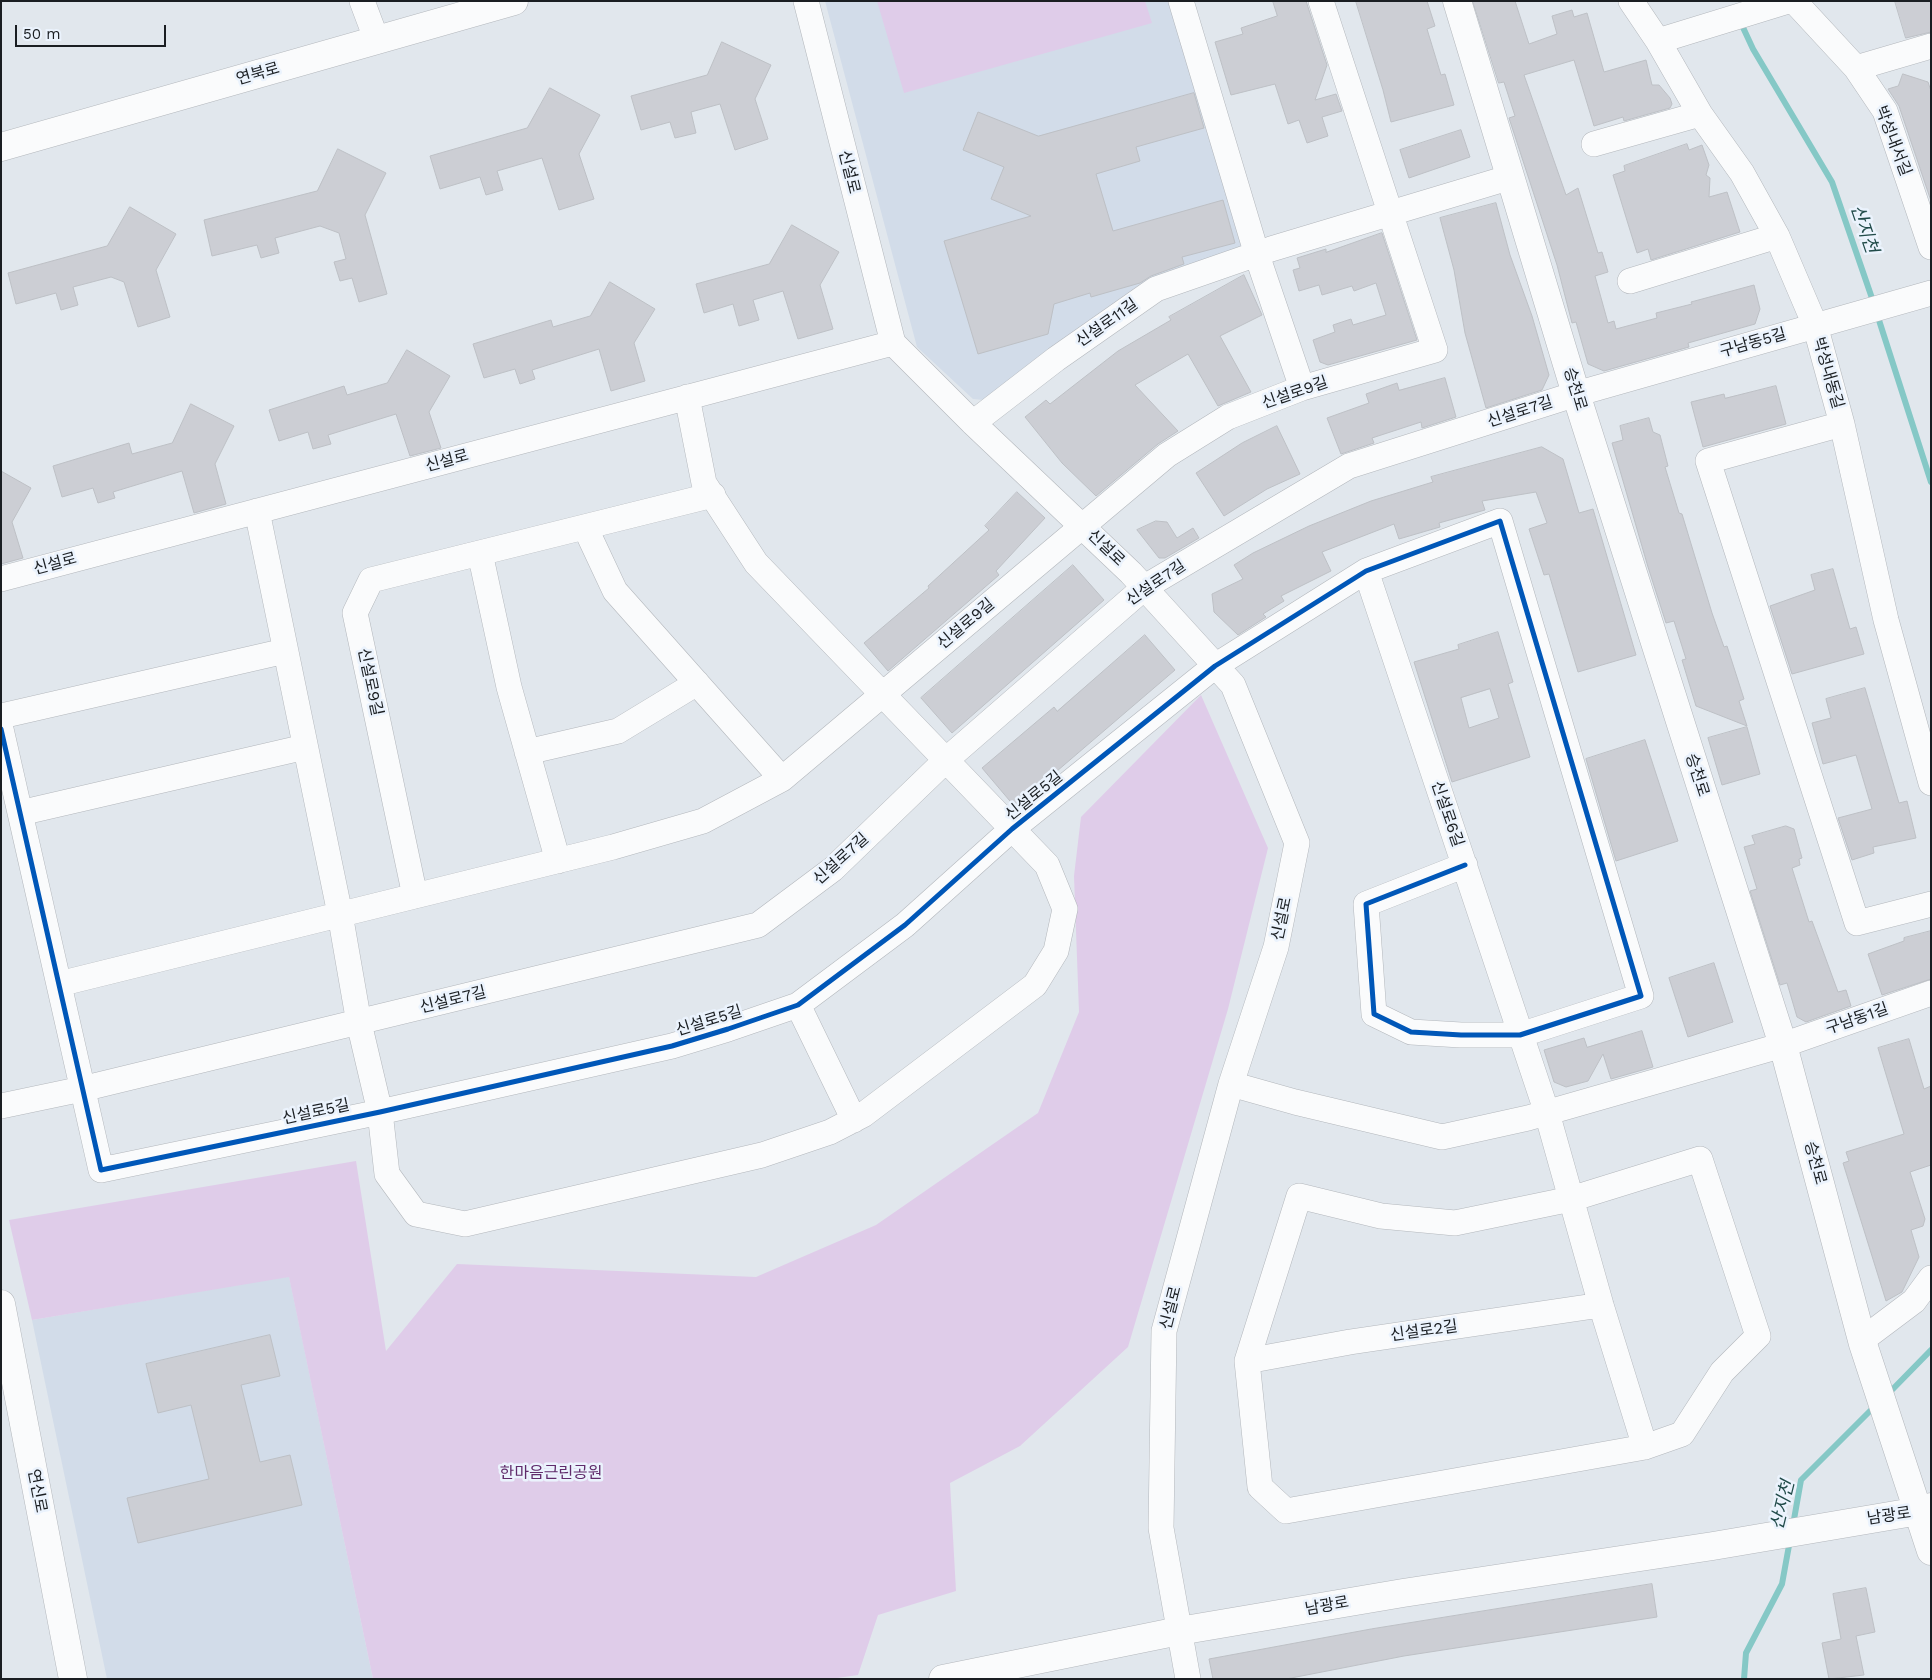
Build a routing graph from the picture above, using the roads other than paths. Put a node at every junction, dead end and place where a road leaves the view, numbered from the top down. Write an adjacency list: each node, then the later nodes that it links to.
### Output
1 (362, 1): 10 (street)
2 (514, 1): 10 (main road, 연북로)
3 (806, 1): 25 (street, 신설로)
4 (1181, 1): 21 (street)
5 (1321, 1): 18 (street, 신설로9길)
6 (1457, 1): 17 (main road, 승천로)
7 (1631, 1): 11 (street, 박성내동길)
8 (1788, 1): 11 (street)
9 (1794, 1): 13 (street, 박성내서길)
10 (377, 41): 16 (main road, 연북로)
11 (1658, 41): 14 (street, 박성내동길)
12 (1931, 46): 13 (street)
13 (1856, 68): 20 (street, 박성내서길)
14 (1700, 114): 15 (street); 19 (street, 박성내동길)
15 (1594, 144)
16 (1, 147)
17 (1511, 176): 18 (street, 신설로11길); 27 (main road, 승천로)
18 (1391, 213): 21 (street, 신설로11길); 26 (street, 신설로9길)
19 (1777, 236): 22 (street); 24 (street, 박성내동길)
20 (1931, 247)
21 (1257, 255): 26 (street); 29 (street, 신설로11길)
22 (1630, 281)
23 (1922, 295): 24 (street, 구남동5길)
24 (1824, 323): 27 (street, 구남동5길); 30 (street, 박성내동길)
25 (893, 343): 28 (street, 신설로); 29 (street, 신설로)
26 (1302, 388): 33 (street, 신설로9길)
27 (1576, 394): 38 (street, 신설로7길); 62 (main road, 승천로)
28 (687, 397): 31 (street); 32 (street, 신설로)
29 (973, 423): 33 (street, 신설로)
30 (1842, 424): 49 (street, 박성내동길); 55 (street)
31 (713, 495): 34 (street, 신설로9길); 42 (street)
32 (257, 511): 37 (street, 신설로); 39 (street)
33 (1082, 526): 38 (street, 신설로); 42 (street, 신설로9길)
34 (585, 527): 35 (street, 신설로9길); 41 (street)
35 (480, 553): 46 (street); 54 (street, 신설로9길)
36 (1366, 572): 40 (street, 신설로5길); 53 (street, 신설로6길); 61 (street, 신설로5길)
37 (1, 579)
38 (1145, 587): 40 (street, 신설로); 47 (street, 신설로7길)
39 (286, 651): 43 (street); 45 (street)
40 (1215, 666): 51 (street, 신설로5길); 63 (street, 신설로)
41 (697, 682): 46 (street); 48 (street)
42 (883, 694): 47 (street); 48 (street, 신설로9길)
43 (1, 716)
44 (1, 729): 50 (street)
45 (305, 747): 50 (street); 56 (street)
46 (527, 752): 52 (street)
47 (946, 760): 51 (street); 60 (street, 신설로7길)
48 (782, 779): 52 (street, 신설로9길)
49 (1931, 783)
50 (20, 813): 57 (street)
51 (1012, 829): 59 (street, 신설로5길); 68 (street, 신설로5길)
52 (558, 861): 54 (street, 신설로9길)
53 (1465, 865): 61 (street, 신설로6길); 61 (street)
54 (415, 896): 56 (street, 신설로9길)
55 (1931, 904)
56 (340, 914): 57 (street, 신설로9길); 60 (street)
57 (59, 984): 64 (street)
58 (1931, 993): 62 (street, 구남동1길)
59 (798, 1005): 66 (street, 신설로5길); 68 (street)
60 (360, 1022): 64 (street, 신설로7길); 66 (street)
61 (1520, 1035): 67 (street, 신설로6길)
62 (1783, 1045): 67 (street, 구남동1길); 73 (main road, 승천로)
63 (1231, 1084): 67 (street, 구남동1길); 78 (street, 신설로)
64 (82, 1090): 65 (street, 신설로7길); 66 (street, 신설로5길)
65 (1, 1106)
66 (380, 1112): 68 (street, 신설로5길)
67 (1547, 1113): 69 (street)
68 (854, 1120)
69 (1571, 1199): 72 (street); 74 (street); 75 (street)
70 (1931, 1278): 73 (street)
71 (1, 1304): 79 (main road, 연신로)
72 (1600, 1305): 74 (street, 신설로2길); 75 (street)
73 (1863, 1342): 76 (main road, 승천로)
74 (1247, 1361): 75 (street)
75 (1644, 1447)
76 (1925, 1509): 77 (main road, 승천로); 78 (main road, 남광로)
77 (1931, 1551)
78 (1179, 1631): 80 (main road, 남광로); 81 (street, 신설로)
79 (73, 1679)
80 (943, 1679)
81 (1188, 1679)

